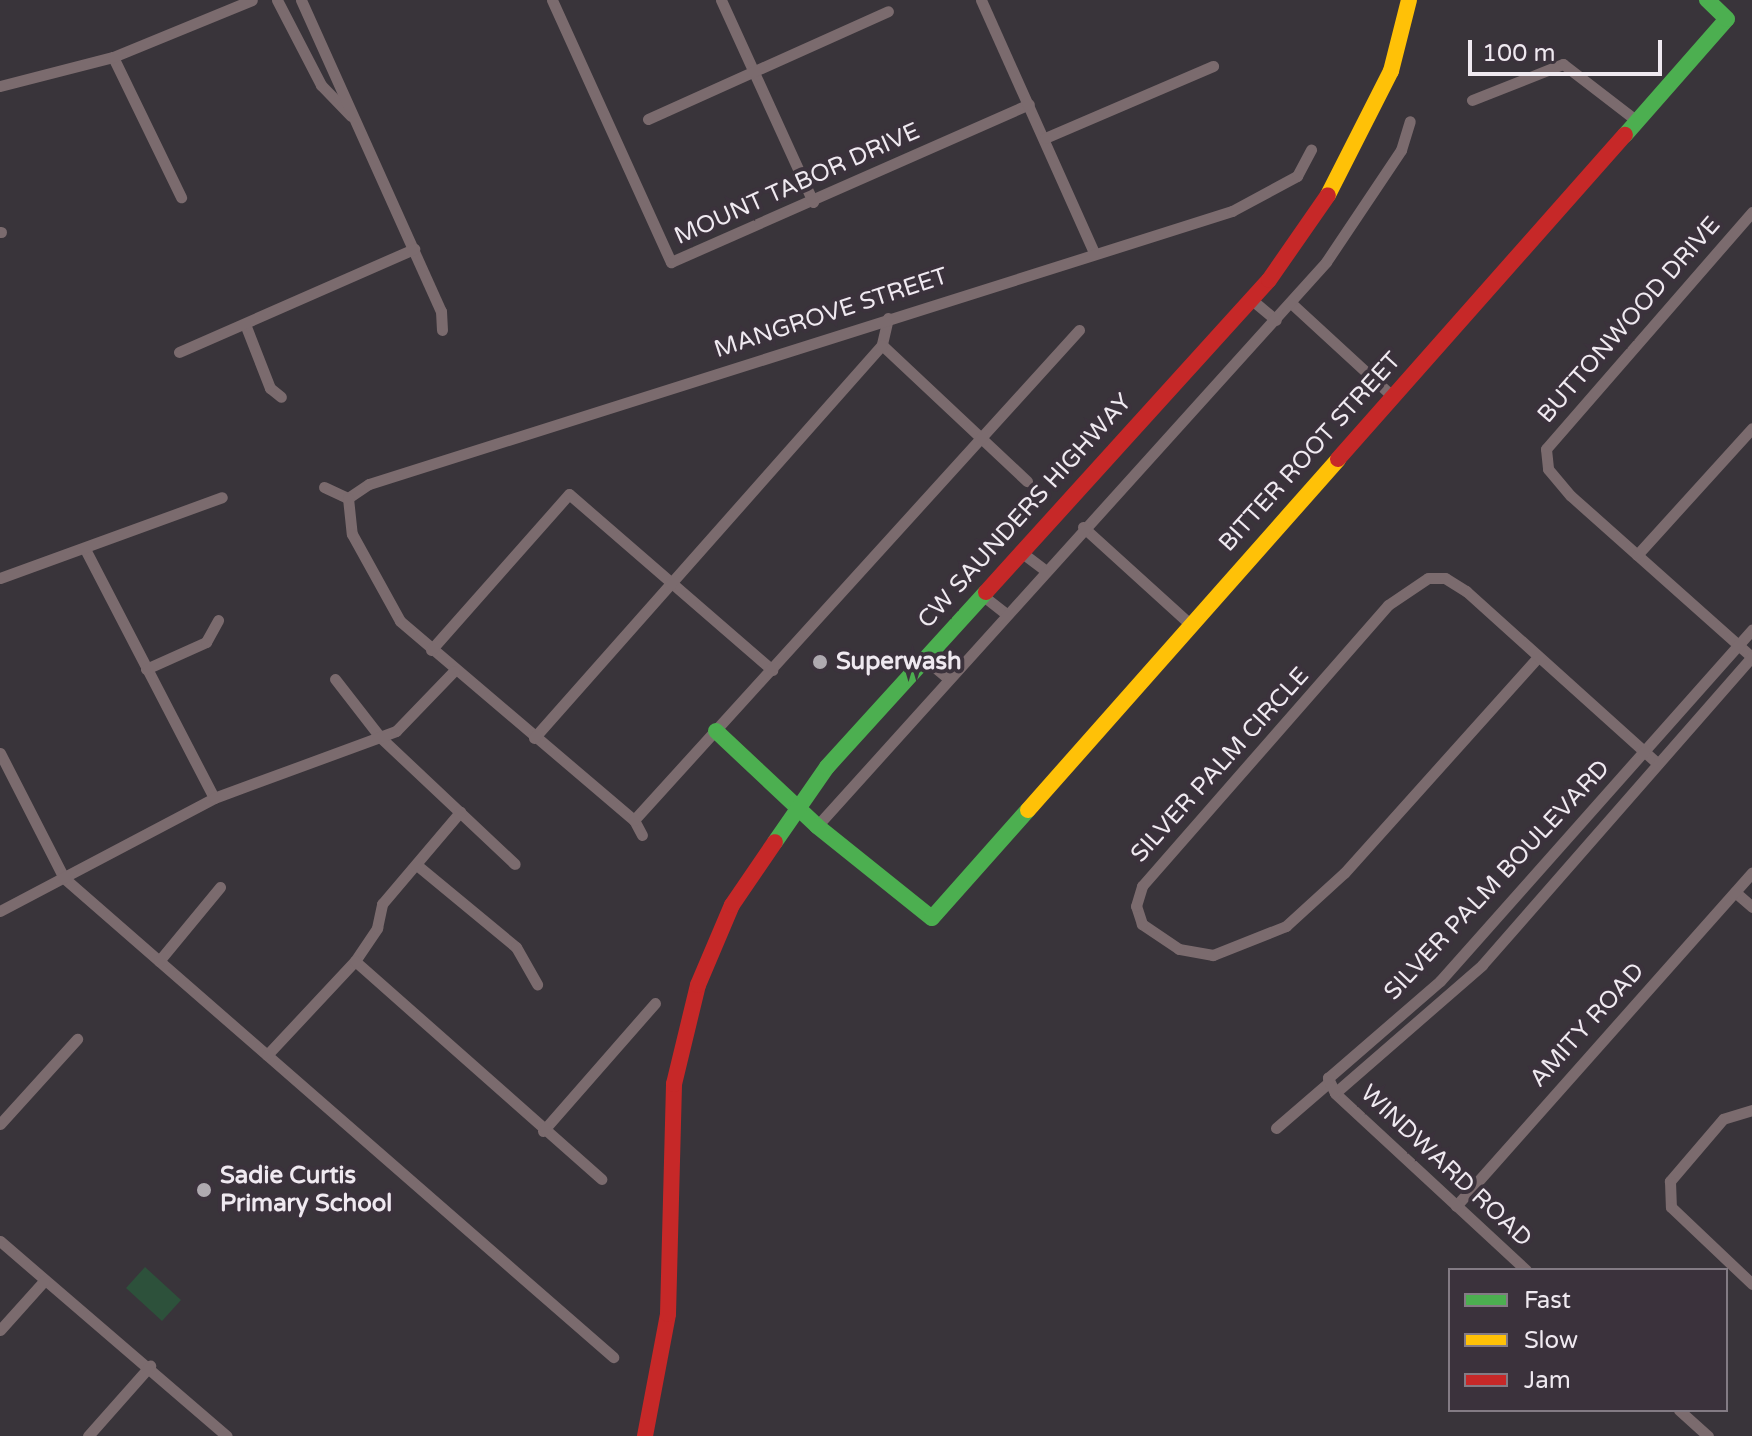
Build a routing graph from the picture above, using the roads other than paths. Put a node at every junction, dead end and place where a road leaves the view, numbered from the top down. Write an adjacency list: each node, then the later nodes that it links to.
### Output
1 (252, 0): 10 (street)
2 (277, 0): 16 (street)
3 (301, 0): 16 (street)
4 (552, 0): 23 (street, MOUNT TABOR DRIVE)
5 (721, 0): 12 (street)
6 (981, 0): 15 (street)
7 (1409, 0): 29 (main road, CW SAUNDERS HIGHWAY)
8 (1707, 0): 19 (main road, BITTER ROOT STREET)
9 (888, 11): 12 (street)
10 (113, 57): 13 (street); 22 (street)
11 (1213, 66): 20 (street)
12 (754, 72): 17 (street); 23 (street)
13 (0, 86)
14 (1472, 100): 19 (street)
15 (1029, 104): 20 (street); 23 (street, MOUNT TABOR DRIVE)
16 (351, 117): 27 (street)
17 (648, 119)
18 (1410, 121): 30 (street)
19 (1637, 121): 38 (main road, BITTER ROOT STREET)
20 (1045, 138): 28 (street)
21 (1311, 150): 28 (street, MANGROVE STREET)
22 (181, 197)
23 (813, 202)
24 (1752, 212): 25 (street, BUTTONWOOD DRIVE)
25 (1742, 224): 26 (street); 49 (street, BUTTONWOOD DRIVE)
26 (1752, 232)
27 (414, 249): 33 (street); 34 (street)
28 (1093, 250): 31 (street, MANGROVE STREET)
29 (1252, 300): 32 (street); 48 (main road, CW SAUNDERS HIGHWAY)
30 (1291, 303): 32 (street); 38 (street)
31 (888, 318): 36 (street); 45 (street, MANGROVE STREET)
32 (1276, 320): 46 (street)
33 (245, 324): 37 (street); 39 (street)
34 (442, 330)
35 (1079, 330): 41 (street)
36 (882, 345): 41 (street); 52 (street)
37 (179, 352)
38 (1392, 396): 56 (main road, BITTER ROOT STREET)
39 (281, 397)
40 (1752, 428): 49 (street)
41 (983, 440): 42 (street); 64 (street)
42 (1027, 481)
43 (324, 487): 45 (street)
44 (222, 497): 47 (street)
45 (348, 498): 59 (street)
46 (1083, 527): 50 (street); 56 (street)
47 (85, 549): 51 (street); 63 (street)
48 (1021, 552): 50 (street); 53 (main road, CW SAUNDERS HIGHWAY)
49 (1637, 555): 58 (street, BUTTONWOOD DRIVE)
50 (1045, 570): 54 (street)
51 (0, 578)
52 (675, 581): 59 (street); 64 (street); 70 (street)
53 (982, 595): 54 (street); 62 (main road, CW SAUNDERS HIGHWAY)
54 (1006, 614): 66 (street)
55 (218, 620): 63 (street)
56 (1189, 623): 78 (main road, BITTER ROOT STREET)
57 (1752, 630): 58 (street, SILVER PALM BOULEVARD)
58 (1738, 645): 61 (street, BUTTONWOOD DRIVE); 71 (street, SILVER PALM BOULEVARD)
59 (431, 650): 65 (street)
60 (1538, 657): 60 (street, SILVER PALM CIRCLE); 71 (street, SILVER PALM CIRCLE)
61 (1752, 657): 73 (street, SILVER PALM BOULEVARD)
62 (925, 659): 66 (street); 75 (main road, CW SAUNDERS HIGHWAY)
63 (146, 669): 74 (street)
64 (772, 670): 68 (street)
65 (454, 671): 69 (street); 70 (street)
66 (948, 678): 78 (street)
67 (335, 679): 69 (street)
68 (716, 731): 75 (main road); 77 (street)
69 (380, 737): 74 (street); 76 (street)
70 (534, 738): 77 (street)
71 (1644, 752): 73 (street, SILVER PALM CIRCLE); 94 (street, SILVER PALM BOULEVARD)
72 (0, 753): 83 (street)
73 (1658, 764): 94 (street, SILVER PALM BOULEVARD)
74 (214, 798): 83 (street)
75 (796, 806): 78 (main road); 111 (main road, CW SAUNDERS HIGHWAY)
76 (460, 812): 80 (street); 81 (street)
77 (634, 820): 79 (street)
78 (817, 826)
79 (642, 835)
80 (515, 864)
81 (418, 866): 89 (street); 90 (street)
82 (1752, 873): 85 (street, AMITY ROAD)
83 (64, 878): 87 (street); 88 (street)
84 (220, 887): 88 (street)
85 (1735, 892): 86 (street); 100 (street, AMITY ROAD)
86 (1752, 907)
87 (0, 911)
88 (159, 961): 93 (street)
89 (355, 961): 93 (street); 98 (street)
90 (537, 984)
91 (655, 1003): 98 (street)
92 (77, 1039): 96 (street)
93 (267, 1055): 106 (street)
94 (1331, 1089): 97 (street); 100 (street, WINDWARD ROAD)
95 (1752, 1110): 104 (street)
96 (0, 1124)
97 (1276, 1128)
98 (543, 1131): 99 (street)
99 (601, 1179)
100 (1456, 1206): 102 (street, WINDWARD ROAD)
101 (0, 1241): 103 (street)
102 (1524, 1268)
103 (44, 1281): 105 (street); 107 (street)
104 (1752, 1284)
105 (0, 1330)
106 (613, 1357)
107 (150, 1366): 109 (street); 110 (street)
108 (1681, 1412): 112 (street)
109 (88, 1436)
110 (227, 1436)
111 (645, 1436)
112 (1708, 1436)

